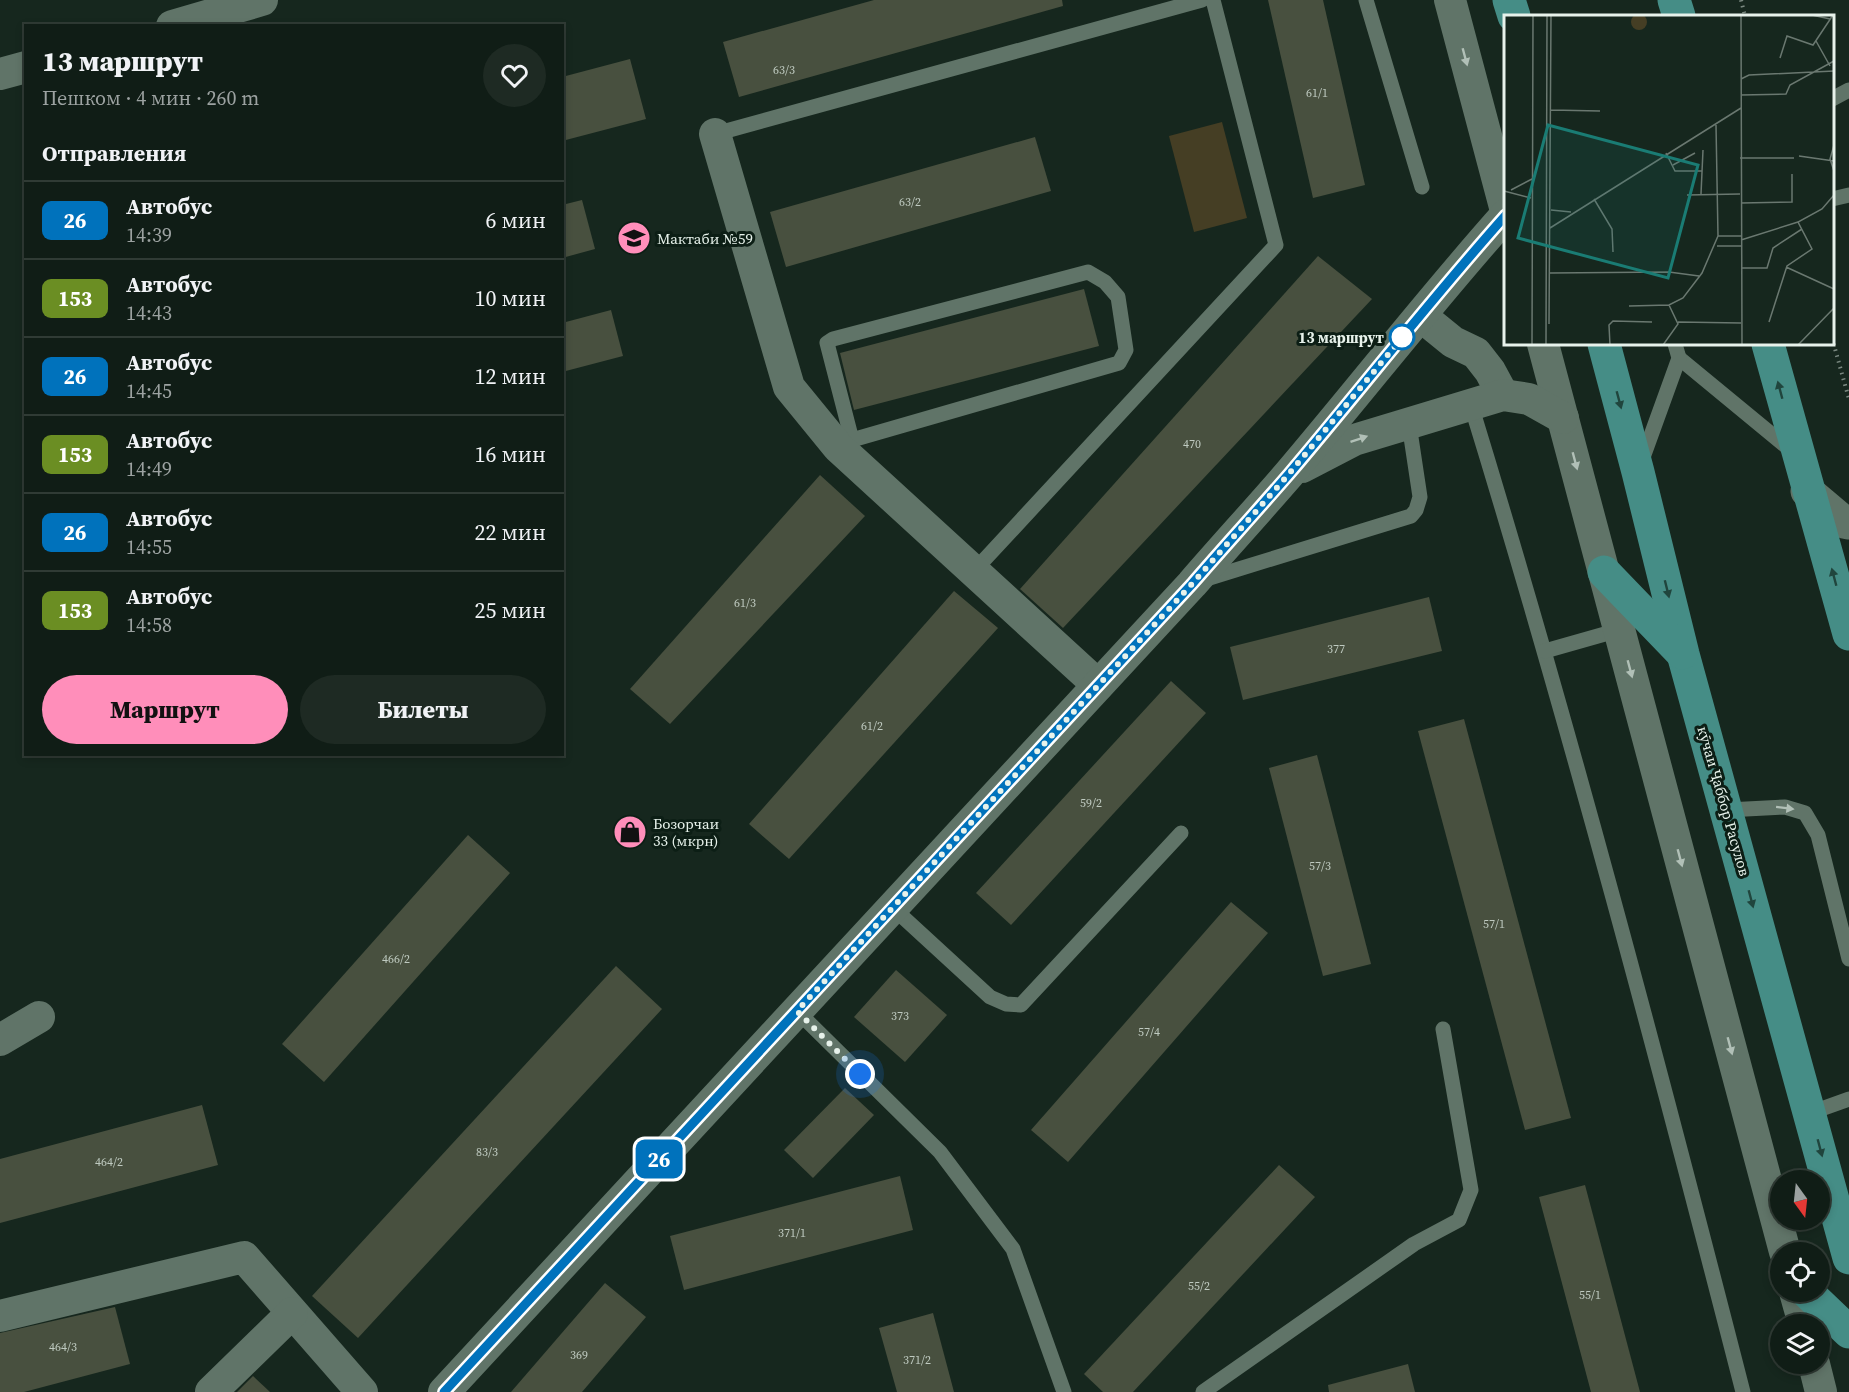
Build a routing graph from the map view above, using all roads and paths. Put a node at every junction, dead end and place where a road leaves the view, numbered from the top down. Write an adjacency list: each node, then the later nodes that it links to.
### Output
1 (262, 0): 10 (street)
2 (1202, 0): 15 (lane)
3 (1213, 0): 38 (lane)
4 (1366, 0): 16 (lane)
5 (1450, 0): 19 (street, one-way to 19)
6 (1509, 0): 8 (main road)
7 (1741, 0): 9 (path)
8 (1514, 15)
9 (1745, 15)
10 (179, 24)
11 (24, 68): 12 (street)
12 (0, 74)
13 (1849, 90): 14 (lane)
14 (1834, 98)
15 (715, 134): 32 (street)
16 (1422, 187)
17 (1849, 195): 18 (lane)
18 (1834, 199)
19 (1504, 205)
20 (1504, 215): 21 (street)
21 (1421, 316): 27 (street); 35 (street)
22 (1834, 342): 28 (path)
23 (1543, 345): 30 (street)
24 (1604, 345): 34 (main road, кӯчаи Ҷаббор Расулов, one-way to 34)
25 (1768, 345): 33 (main road, one-way to 25)
26 (1677, 351): 33 (lane); 34 (lane)
27 (1503, 395): 29 (street); 30 (street)
28 (1849, 399)
29 (1471, 405): 31 (street); 43 (lane)
30 (1563, 418): 39 (street, one-way to 39)
31 (1409, 424): 35 (street, one-way to 31); 40 (lane)
32 (845, 443): 32 (lane); 38 (street)
33 (1798, 456): 36 (main road)
34 (1638, 472): 44 (main road, кӯчаи Ҷаббор Расулов, one-way to 44)
35 (1288, 475): 40 (street)
36 (1808, 491): 37 (main road); 42 (main road, one-way to 36)
37 (1849, 523)
38 (973, 572): 45 (street)
39 (1604, 572): 41 (street); 44 (main road)
40 (1192, 584): 45 (street)
41 (1619, 630): 43 (lane); 56 (street, one-way to 56)
42 (1849, 634)
43 (1545, 651): 68 (lane)
44 (1683, 654): 46 (main road, кӯчаи Ҷаббор Расулов)
45 (1098, 686): 48 (street)
46 (1727, 810): 49 (lane, one-way to 49); 55 (main road, кӯчаи Ҷаббор Расулов, one-way to 55)
47 (1181, 833): 48 (lane)
48 (892, 908): 50 (street)
49 (1849, 959)
50 (797, 1011): 65 (street); 66 (lane)
51 (39, 1017): 53 (street)
52 (1443, 1029): 67 (lane)
53 (0, 1040)
54 (1849, 1099): 55 (lane)
55 (1810, 1113): 57 (main road, кӯчаи Ҷаббор Расулов, one-way to 57)
56 (1782, 1242)
57 (1849, 1258)
58 (1818, 1302): 61 (main road)
59 (292, 1312): 60 (street); 63 (street); 64 (street)
60 (0, 1316)
61 (1849, 1332)
62 (1816, 1374): 69 (street)
63 (211, 1392)
64 (362, 1392)
65 (444, 1392)
66 (1064, 1392)
67 (1203, 1392)
68 (1743, 1392)
69 (1821, 1392)

